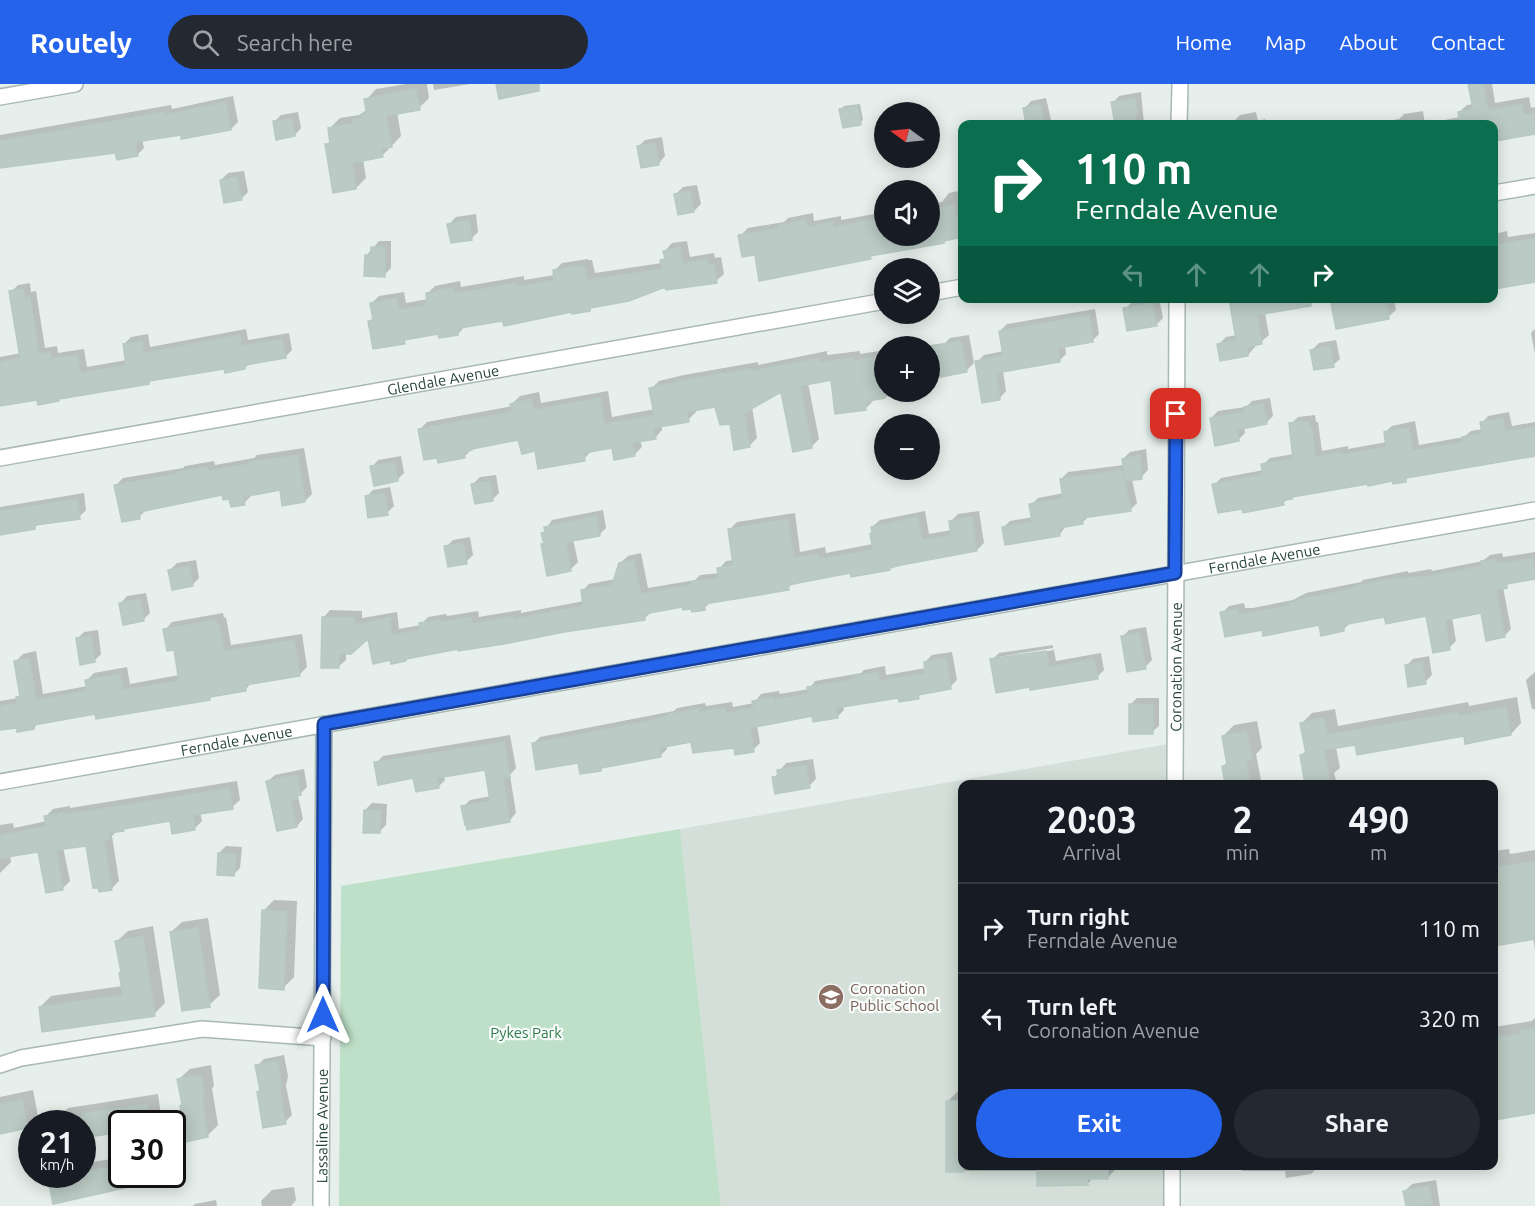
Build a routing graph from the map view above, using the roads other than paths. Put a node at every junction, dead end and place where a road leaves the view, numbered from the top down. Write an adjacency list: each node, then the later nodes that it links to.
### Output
1 (75, 84): 3 (street)
2 (1180, 84): 4 (street)
3 (0, 97)
4 (1179, 120)
5 (1535, 186): 6 (street)
6 (1498, 192)
7 (958, 288): 8 (street)
8 (940, 291)
9 (874, 303): 11 (street, Glendale Avenue)
10 (1177, 303): 13 (street, Coronation Avenue)
11 (0, 458)
12 (1535, 510): 13 (street, Ferndale Avenue)
13 (1175, 573): 14 (street, Ferndale Avenue); 15 (street, Coronation Avenue)
14 (324, 724): 16 (street, Ferndale Avenue); 17 (street, Lassaline Avenue)
15 (1175, 780)
16 (0, 782)
17 (323, 1038): 18 (street); 20 (street, Lassaline Avenue)
18 (0, 1065)
19 (1172, 1170): 21 (street)
20 (321, 1206)
21 (1172, 1206)

